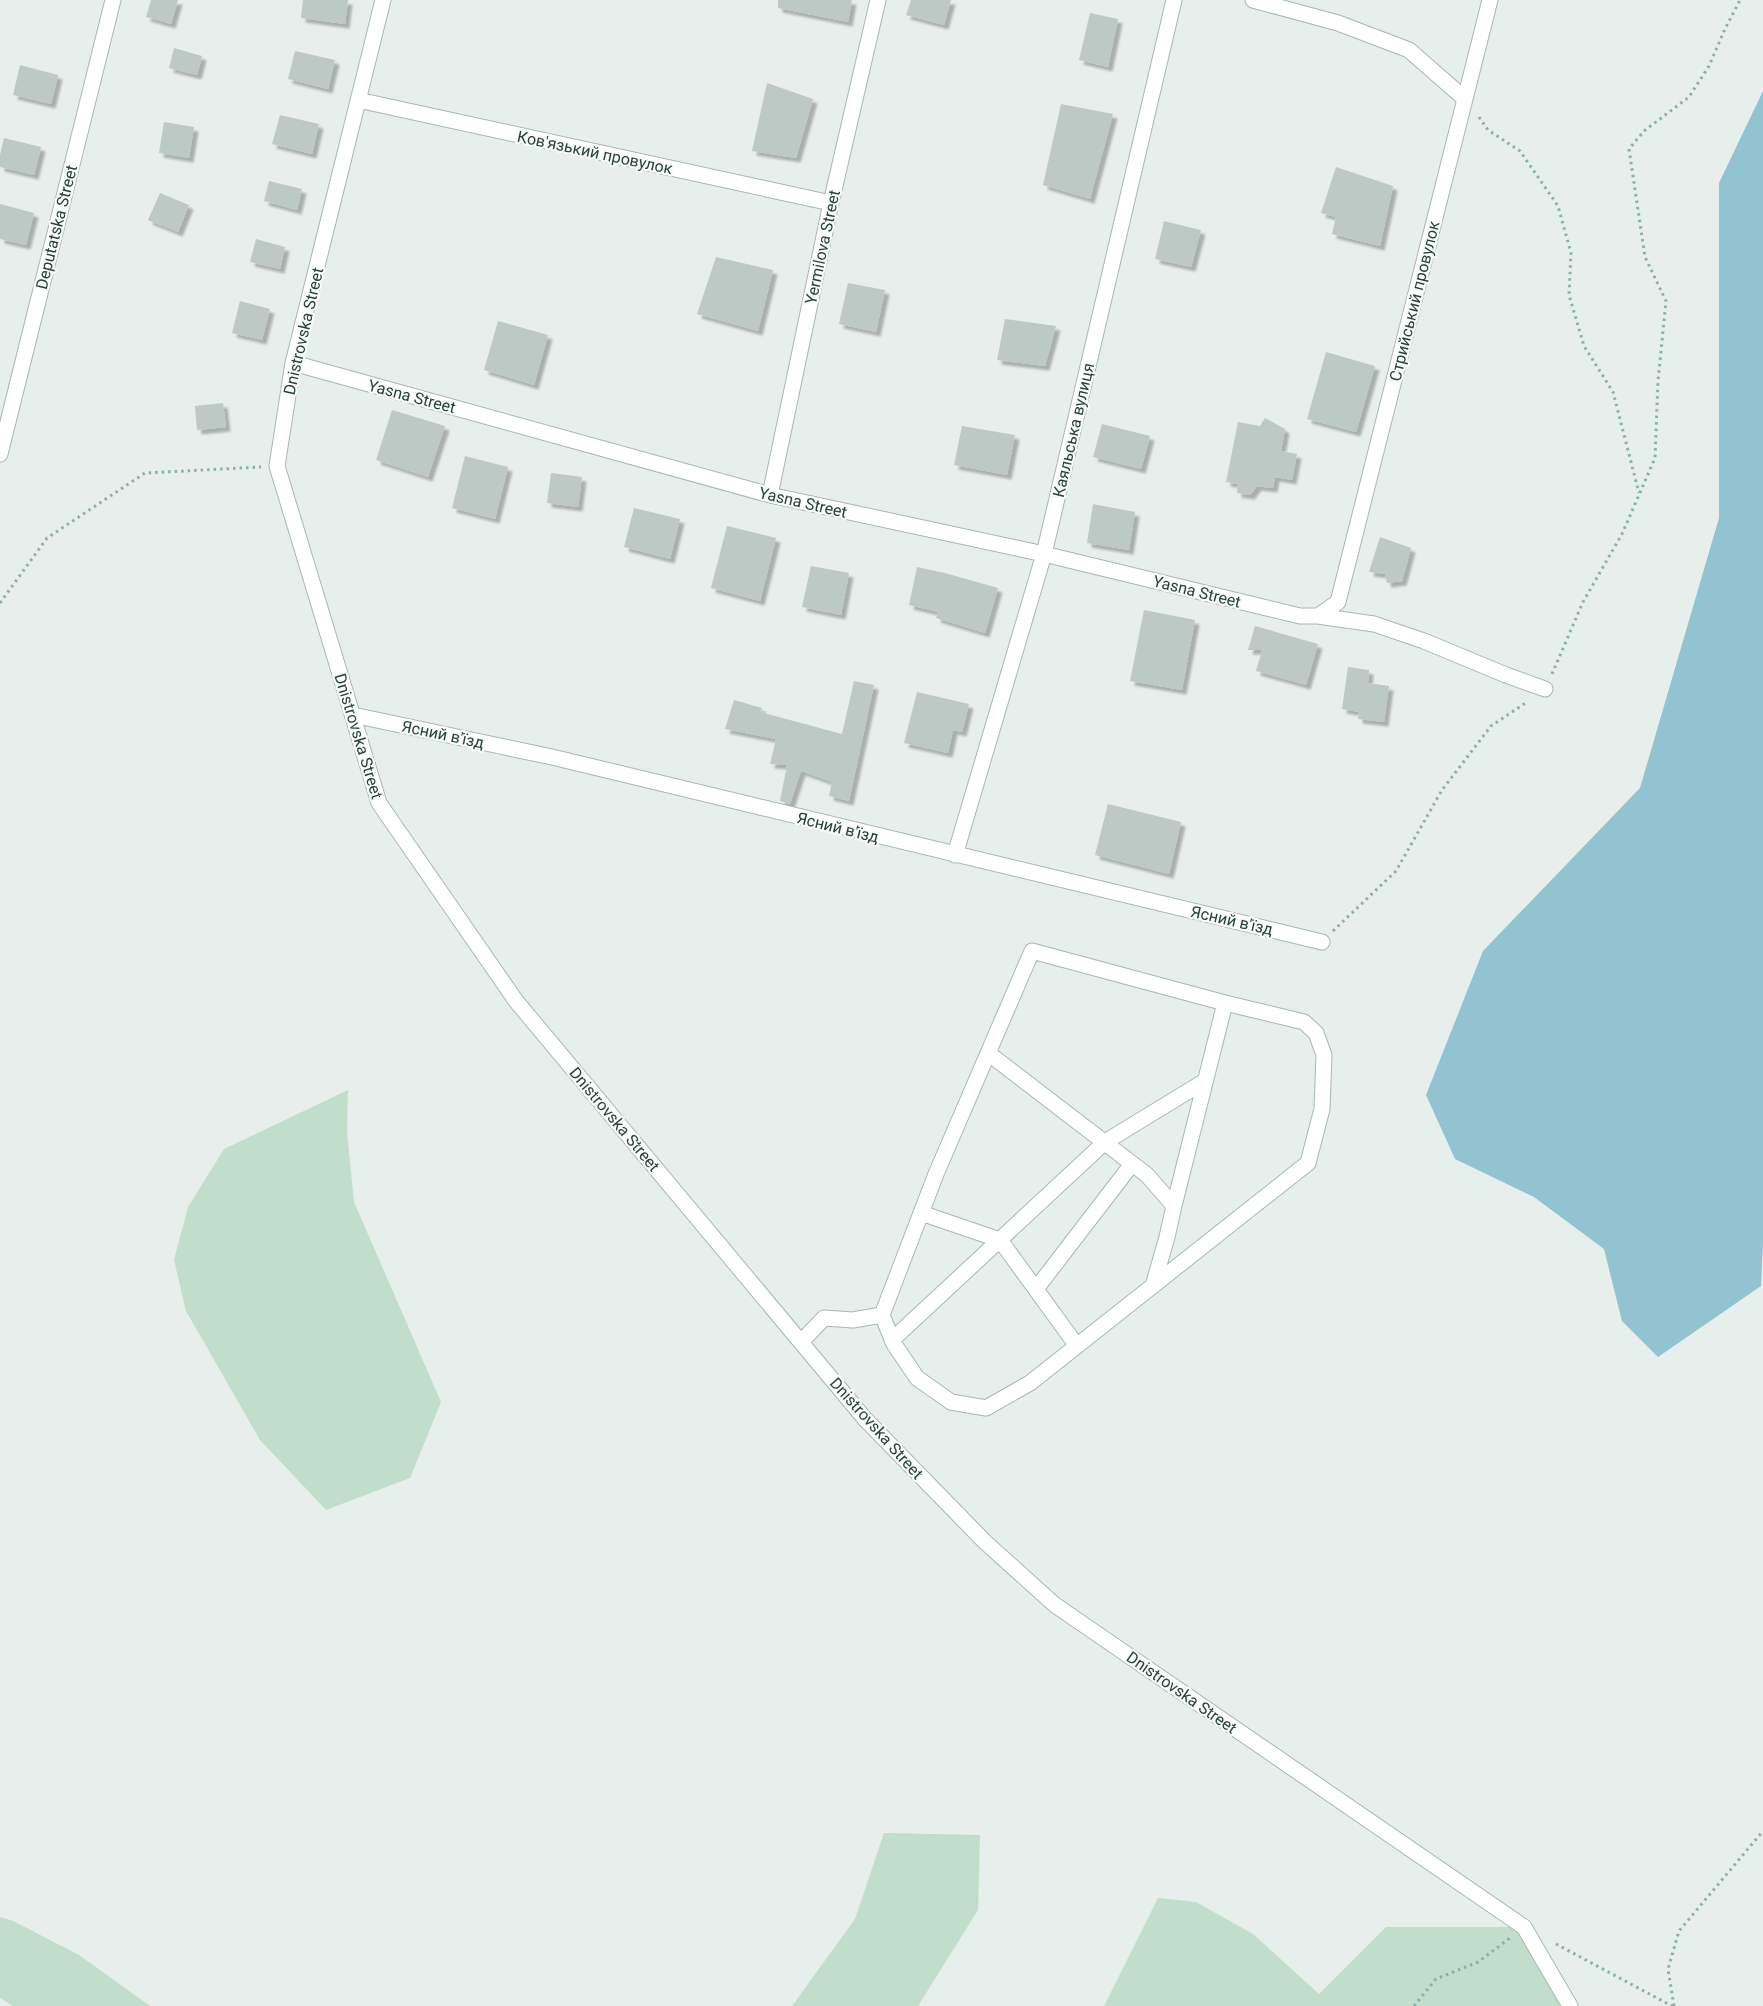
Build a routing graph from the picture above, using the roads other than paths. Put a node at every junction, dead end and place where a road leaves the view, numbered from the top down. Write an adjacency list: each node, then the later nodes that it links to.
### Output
1 (113, 0): 11 (street, Deputatska Street)
2 (383, 0): 8 (street, Dnistrovska Street)
3 (878, 0): 9 (street, Yermilova Street)
4 (1174, 0): 13 (street, Каяльська вулиця)
5 (1253, 0): 7 (street)
6 (1490, 0): 7 (street, Стрийський провулок)
7 (1465, 99): 14 (street, Стрийський провулок)
8 (358, 100): 9 (street, Ков'язький провулок); 10 (street, Dnistrovska Street)
9 (831, 203): 12 (street, Yermilova Street)
10 (293, 363): 12 (street, Yasna Street); 16 (street, Dnistrovska Street)
11 (0, 454)
12 (770, 495): 13 (street, Yasna Street)
13 (1044, 554): 14 (street, Yasna Street); 17 (street, Каяльська вулиця)
14 (1318, 616): 15 (street, Yasna Street)
15 (1546, 689)
16 (353, 715): 17 (street, Ясний в'їзд); 31 (street, Dnistrovska Street)
17 (955, 855): 18 (street, Ясний в'їзд)
18 (1322, 942)
19 (1225, 1003): 20 (street); 21 (street); 27 (street)
20 (988, 1053): 22 (street); 25 (street)
21 (1206, 1081): 22 (street); 24 (street)
22 (1105, 1142): 23 (street); 26 (street)
23 (1132, 1164): 24 (street); 28 (street)
24 (1174, 1206): 27 (street)
25 (921, 1213): 26 (street); 29 (street)
26 (1000, 1240): 28 (street); 30 (street)
27 (1153, 1286): 32 (street)
28 (1036, 1289): 32 (street)
29 (882, 1316): 30 (street); 31 (street)
30 (892, 1340): 32 (street)
31 (801, 1342): 33 (street, Dnistrovska Street)
32 (1077, 1346)
33 (1570, 2006)

